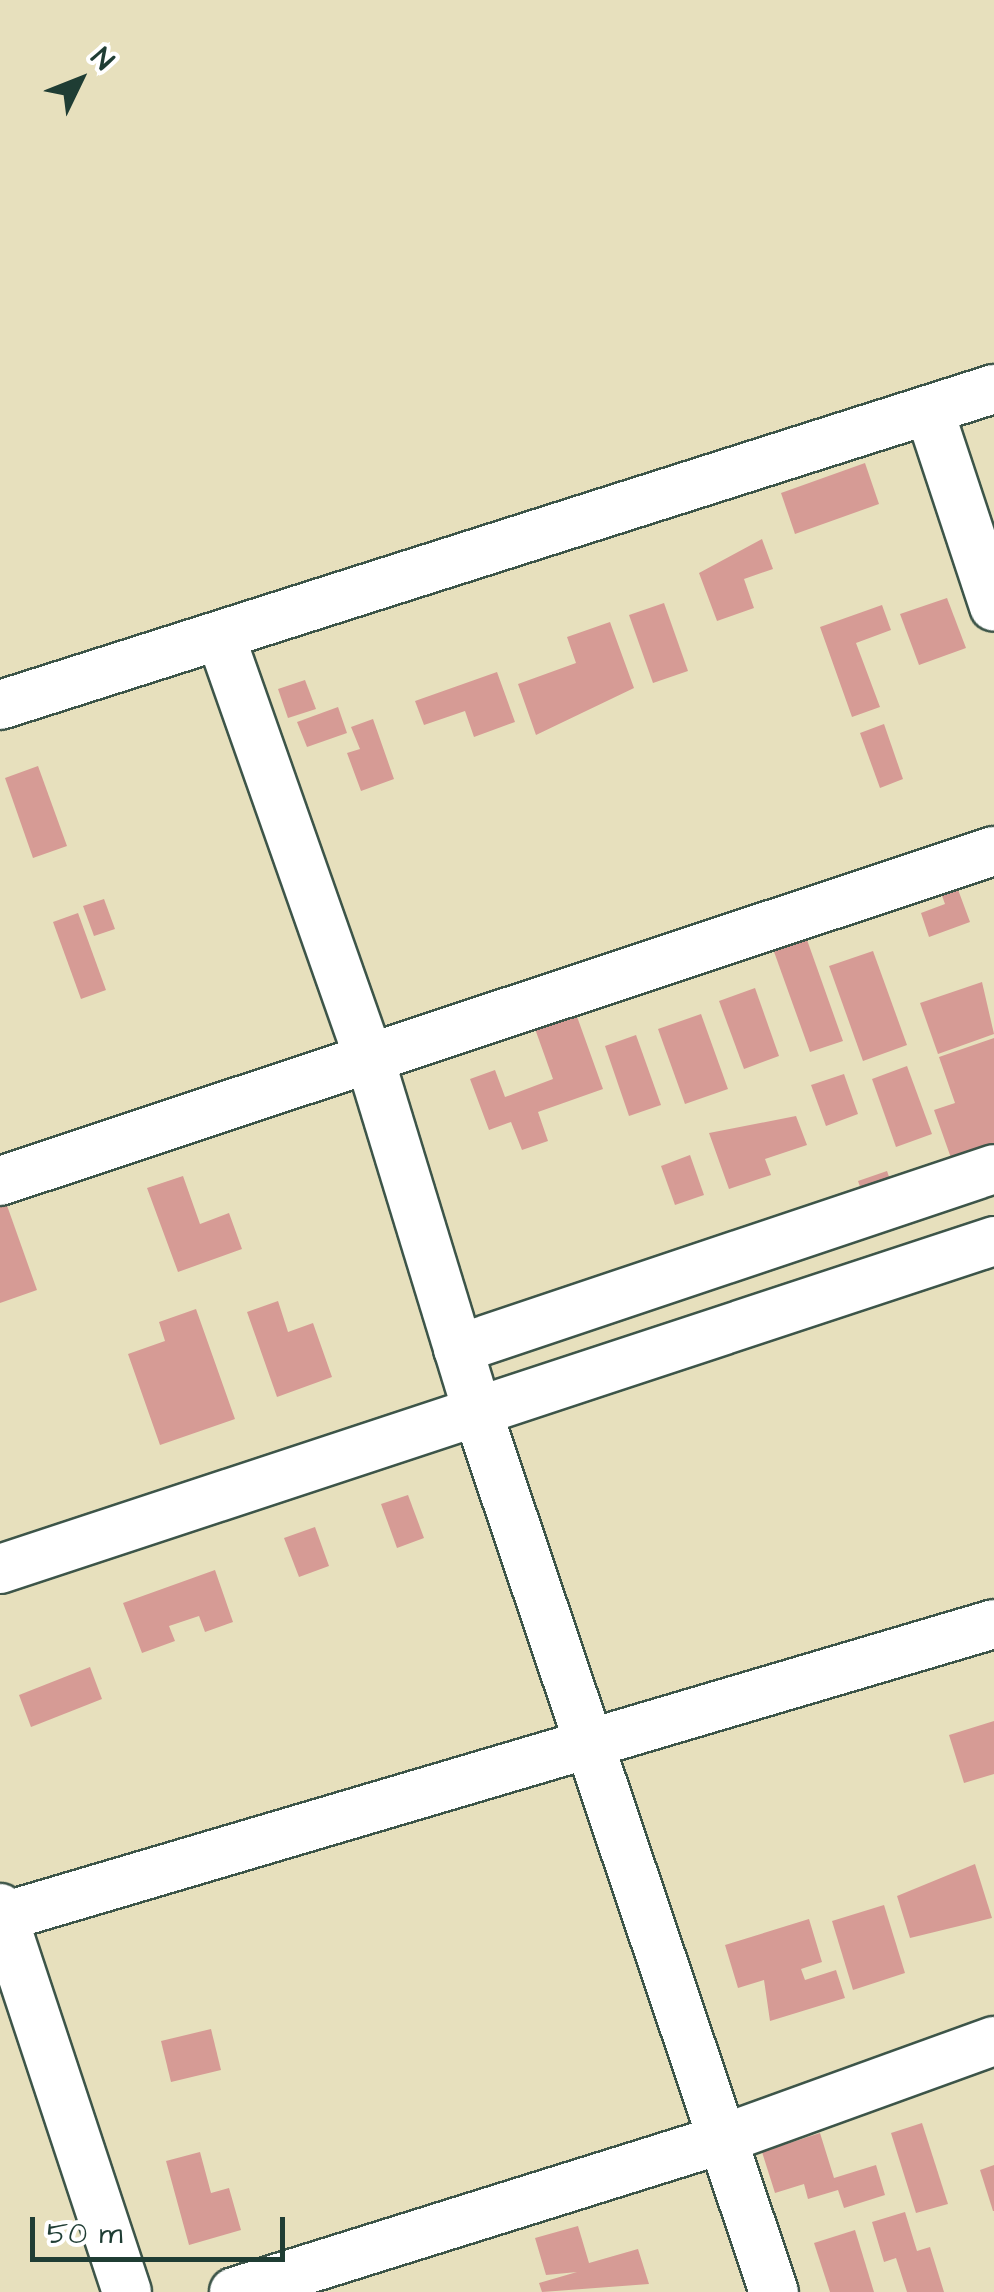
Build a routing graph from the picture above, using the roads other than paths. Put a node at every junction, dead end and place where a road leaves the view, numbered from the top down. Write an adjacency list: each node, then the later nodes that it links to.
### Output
1 (994, 388): 2 (street)
2 (929, 410): 3 (street); 4 (street)
3 (994, 607)
4 (221, 638): 5 (street); 7 (street)
5 (0, 706)
6 (994, 851): 7 (street)
7 (370, 1060): 9 (street); 11 (street)
8 (994, 1168): 11 (street)
9 (0, 1181)
10 (994, 1241): 12 (street)
11 (458, 1350): 12 (street)
12 (479, 1417): 13 (street); 15 (street)
13 (0, 1569)
14 (994, 1624): 15 (street)
15 (589, 1742): 16 (street); 18 (street)
16 (1, 1913): 19 (street)
17 (994, 2041): 18 (street)
18 (723, 2139): 20 (street); 21 (street)
19 (127, 2292)
20 (234, 2292)
21 (774, 2292)

